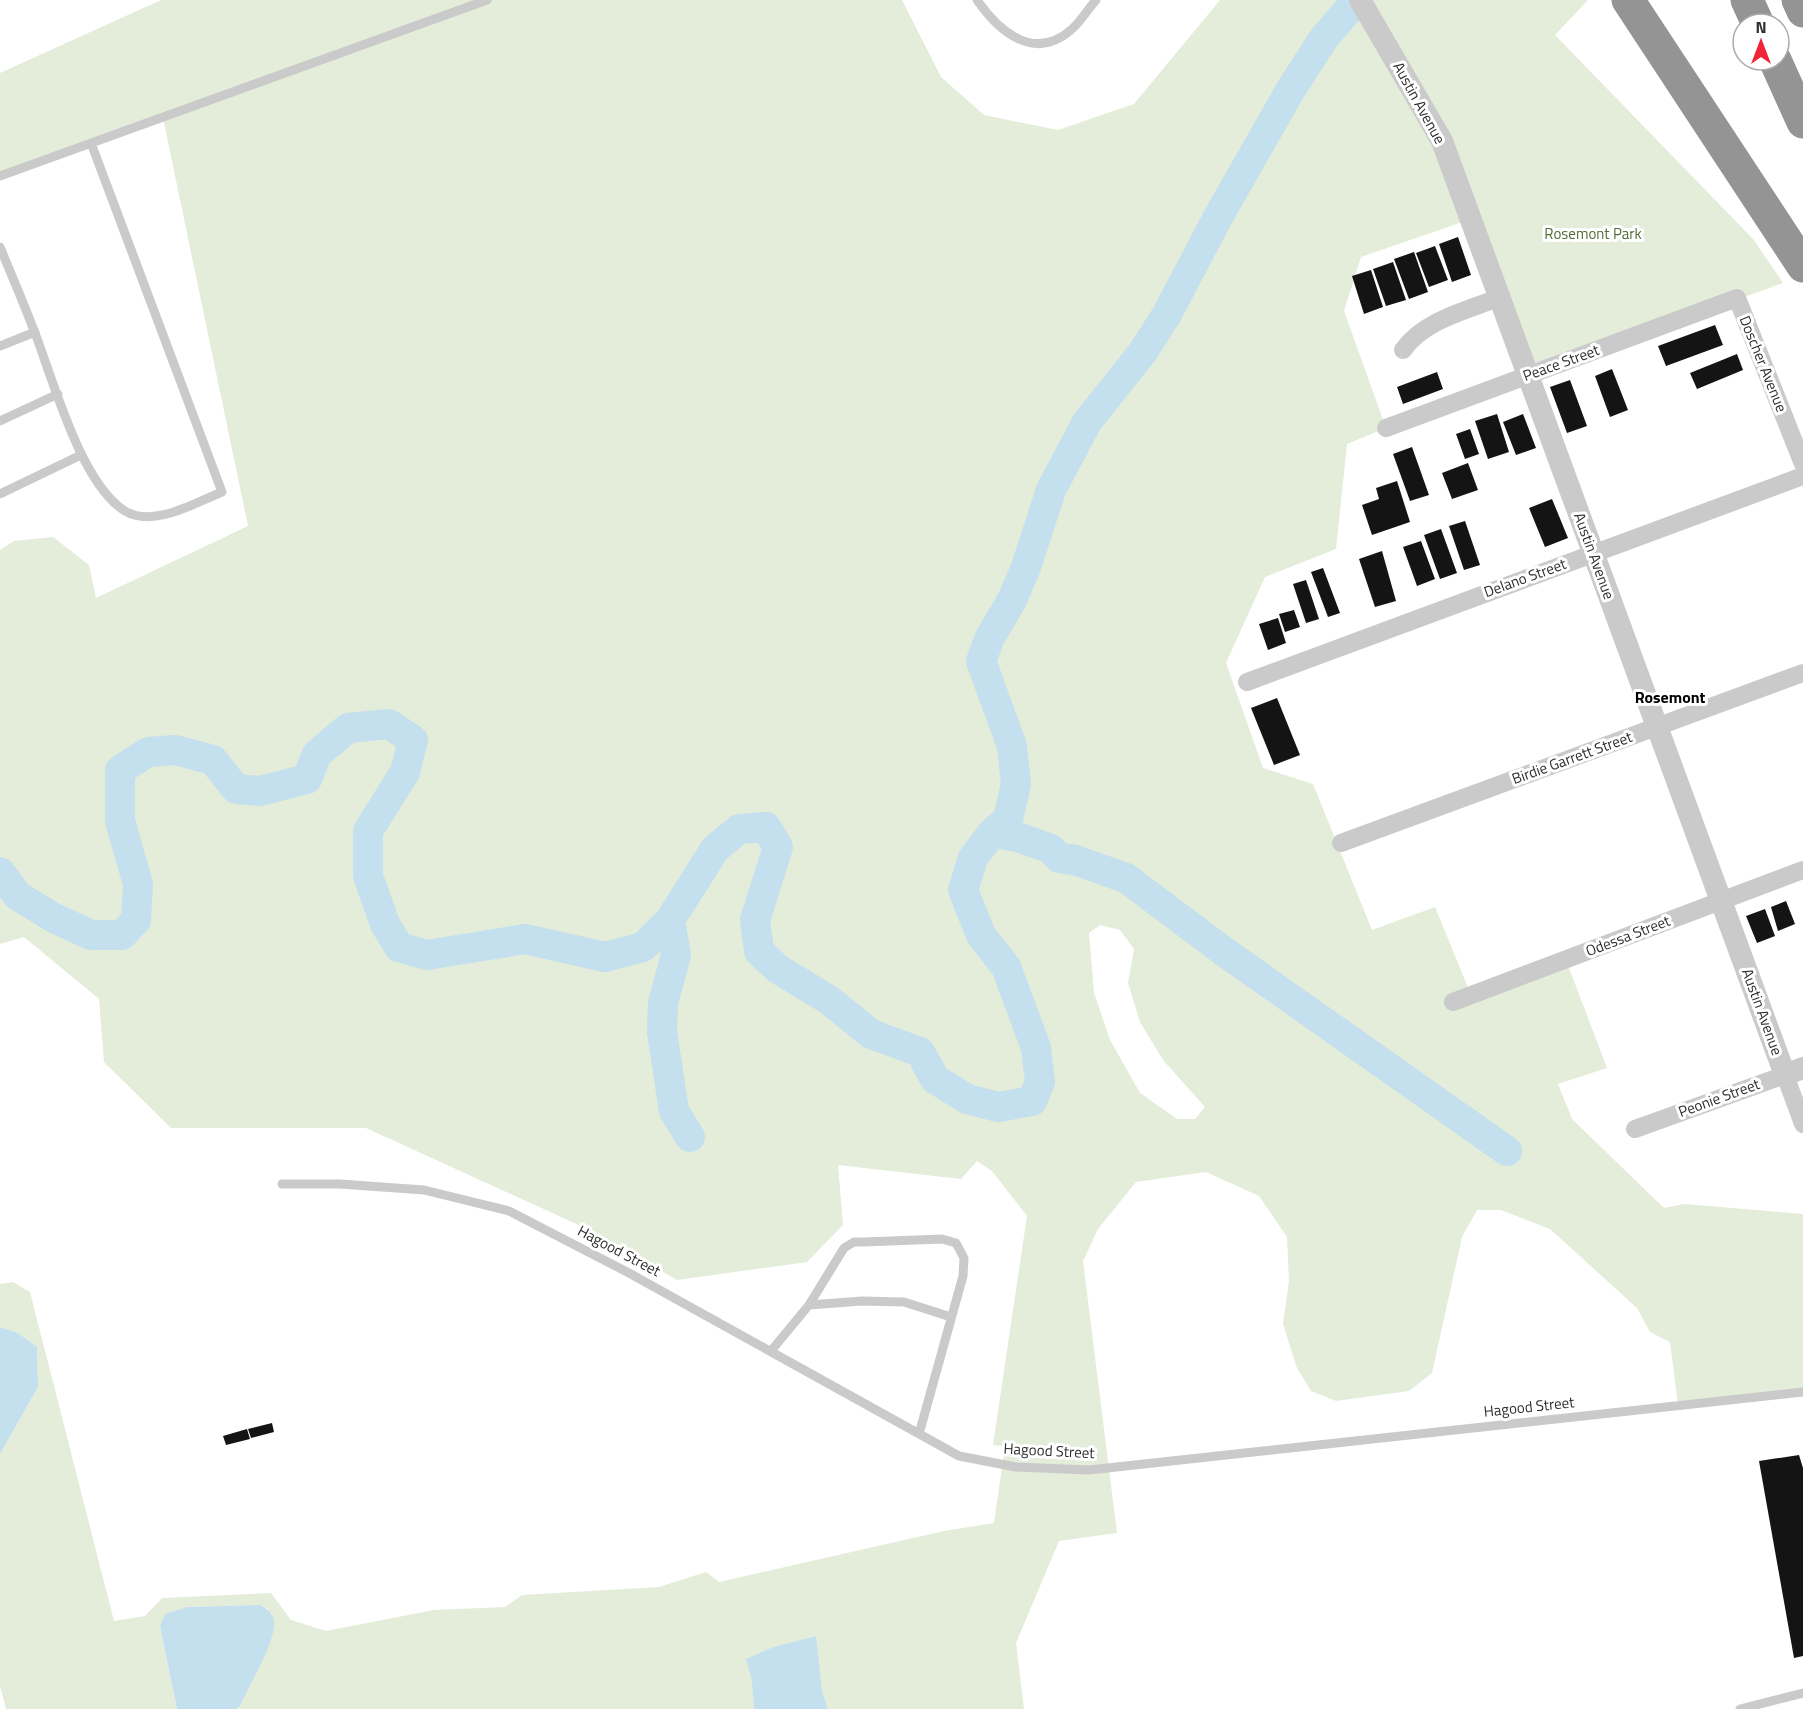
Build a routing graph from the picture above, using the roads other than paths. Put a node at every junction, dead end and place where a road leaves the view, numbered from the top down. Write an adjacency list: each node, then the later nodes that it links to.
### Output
1 (487, 0): 10 (lane)
2 (977, 0): 3 (lane)
3 (1096, 0)
4 (1628, 0): 13 (highway)
5 (1798, 0): 7 (highway)
6 (1361, 2): 14 (street, Austin Avenue)
7 (1803, 11)
8 (1780, 72): 9 (highway)
9 (1803, 122)
10 (91, 143): 11 (lane); 23 (lane)
11 (0, 176)
12 (0, 248): 16 (lane)
13 (1803, 266)
14 (1501, 297): 18 (street); 19 (street, Austin Avenue)
15 (1737, 298): 19 (street, Peace Street); 24 (street, Doscher Avenue)
16 (34, 332): 17 (lane); 20 (lane)
17 (0, 346)
18 (1403, 350)
19 (1530, 375): 22 (street, Peace Street); 27 (street, Austin Avenue)
20 (57, 394): 21 (lane); 23 (lane)
21 (0, 421)
22 (1386, 428)
23 (81, 455): 26 (lane)
24 (1803, 464)
25 (1803, 476): 27 (street, Delano Street)
26 (0, 494)
27 (1593, 553): 29 (street, Delano Street); 30 (street, Austin Avenue)
28 (1803, 673): 30 (street, Birdie Garrett Street)
29 (1247, 682)
30 (1658, 726): 31 (street, Birdie Garrett Street); 33 (street, Austin Avenue)
31 (1341, 843)
32 (1803, 870): 33 (street, Odessa Street)
33 (1722, 901): 34 (street, Odessa Street); 35 (street, Austin Avenue)
34 (1453, 1002)
35 (1794, 1071): 36 (street, Austin Avenue); 37 (street, Peonie Street)
36 (1803, 1124)
37 (1635, 1129)
38 (282, 1184): 41 (lane, Hagood Street)
39 (809, 1305): 40 (lane); 40 (lane); 41 (lane)
40 (951, 1317): 43 (lane)
41 (771, 1351): 43 (lane, Hagood Street)
42 (1803, 1392): 43 (lane, Hagood Street)
43 (919, 1434)
44 (1803, 1693): 45 (lane)
45 (1740, 1709)

